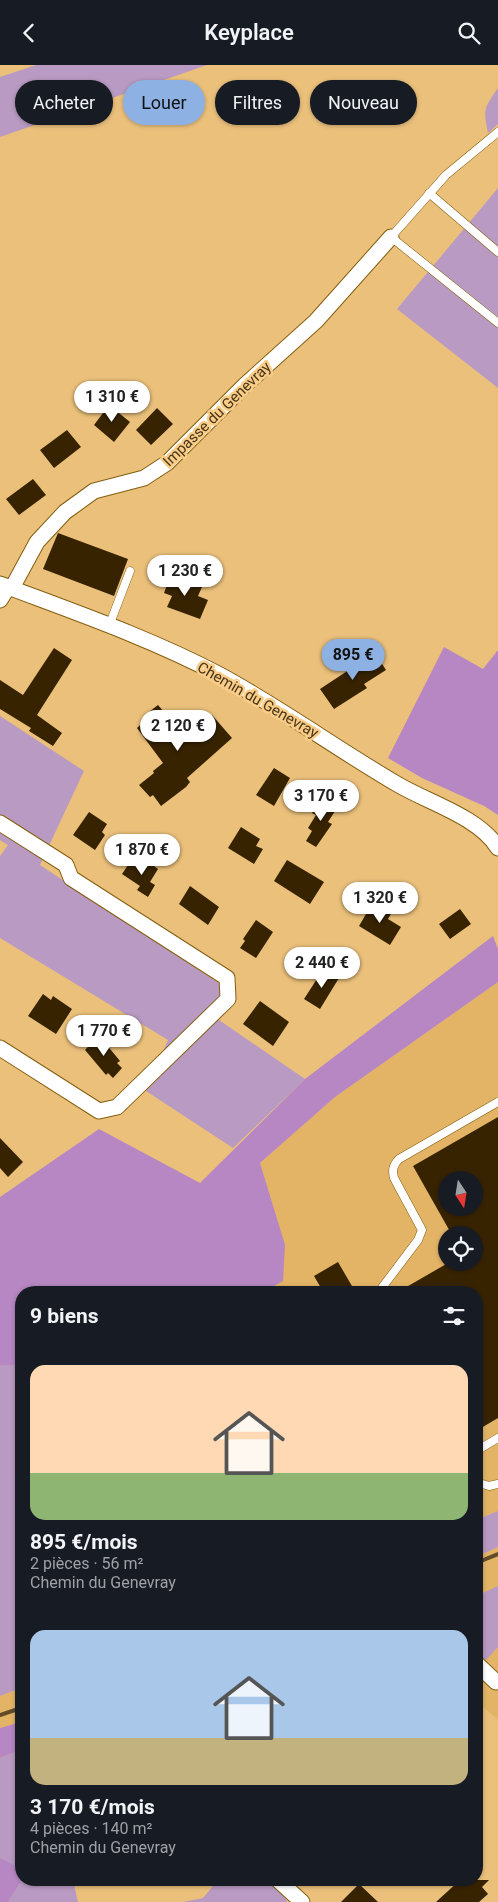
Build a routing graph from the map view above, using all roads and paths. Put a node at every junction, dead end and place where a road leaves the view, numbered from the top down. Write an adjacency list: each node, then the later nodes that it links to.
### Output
1 (498, 132): 2 (lane)
2 (429, 193): 3 (lane); 4 (lane)
3 (391, 237): 5 (lane); 7 (street, Impasse du Genevray)
4 (498, 252)
5 (498, 323)
6 (130, 571): 9 (lane)
7 (7, 586): 8 (street, Impasse du Genevray); 9 (street, Chemin du Genevray)
8 (0, 600)
9 (109, 626): 11 (street, Chemin du Genevray)
10 (0, 823): 12 (street)
11 (498, 848)
12 (0, 1048)
13 (498, 1102): 14 (lane)
14 (383, 1286)
15 (498, 1438): 16 (lane)
16 (483, 1447)
17 (498, 1484): 18 (lane)
18 (483, 1485)
19 (483, 1669): 20 (street)
20 (497, 1682)
21 (285, 1886): 22 (street)
22 (302, 1902)

